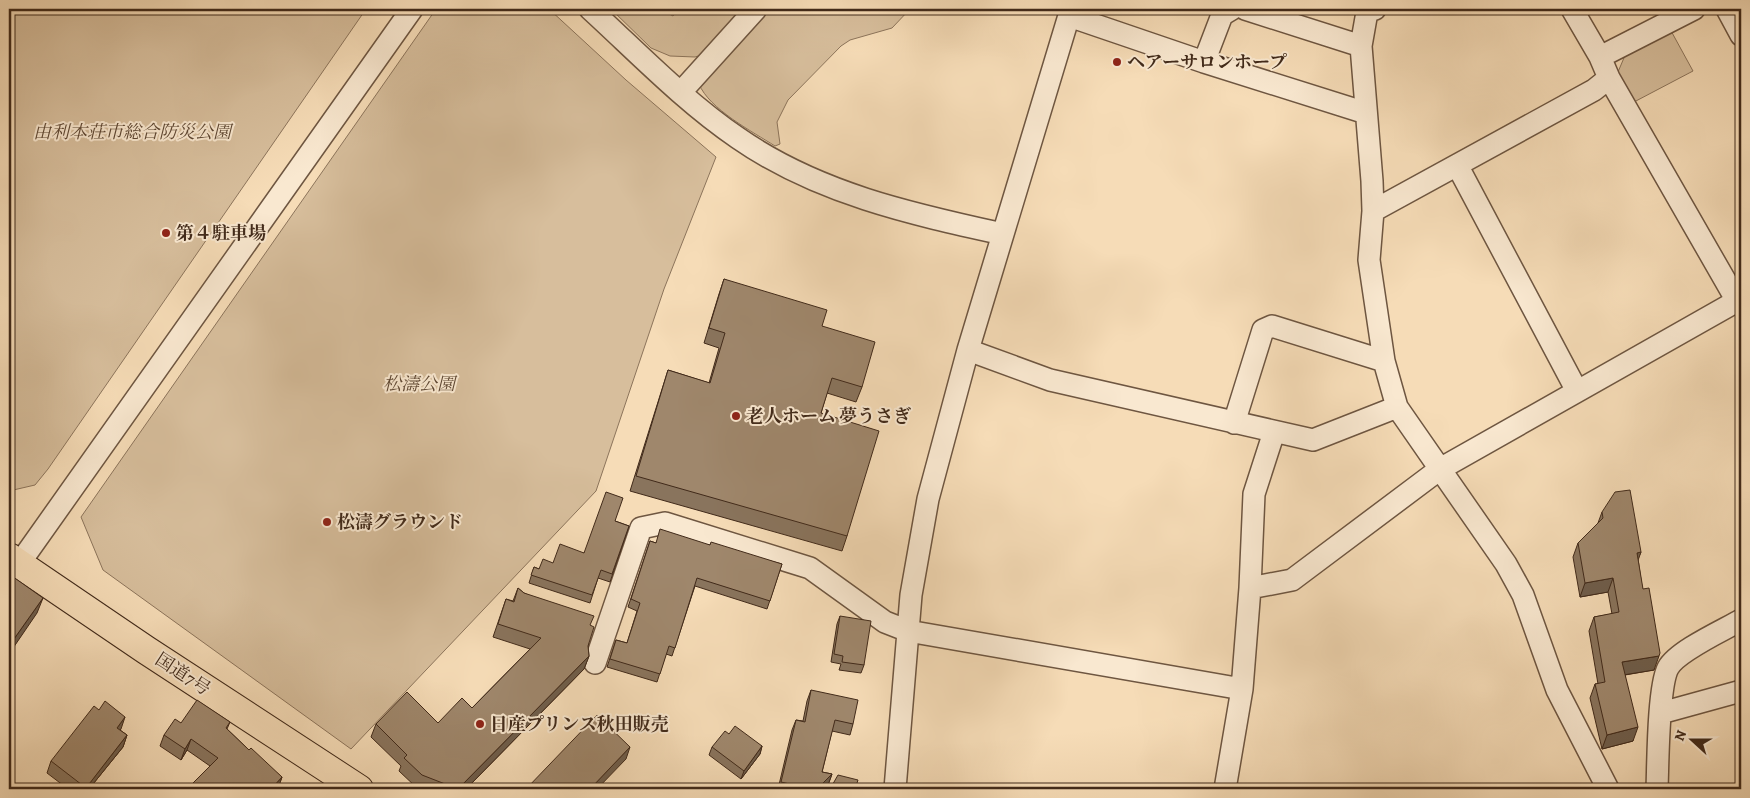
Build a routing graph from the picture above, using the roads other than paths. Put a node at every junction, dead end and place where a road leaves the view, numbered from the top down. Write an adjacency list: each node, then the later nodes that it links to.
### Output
1 (412, 9): 29 (street)
2 (590, 9): 16 (street)
3 (756, 9): 16 (street)
4 (1232, 9): 14 (street)
5 (1246, 9): 12 (street)
6 (1375, 9): 12 (street)
7 (1572, 9): 13 (street)
8 (1694, 9): 13 (street)
9 (1727, 9): 11 (street)
10 (1070, 13): 14 (street); 20 (street)
11 (1741, 35)
12 (1361, 46): 17 (street)
13 (1600, 57): 15 (street)
14 (1204, 62): 17 (street)
15 (1609, 78): 18 (street); 21 (street)
16 (681, 92): 20 (street)
17 (1366, 113): 19 (street)
18 (1457, 165): 19 (street); 24 (street)
19 (1373, 211): 23 (street)
20 (1004, 234): 22 (street)
21 (1739, 299): 24 (street)
22 (968, 350): 26 (street); 32 (street)
23 (1384, 361): 25 (street); 26 (street)
24 (1577, 391): 28 (street)
25 (1397, 407): 27 (street); 28 (street)
26 (1234, 423): 27 (street)
27 (1274, 432): 30 (street)
28 (1440, 469): 30 (street); 40 (street)
29 (14, 560): 37 (highway, 国道7号)
30 (1250, 588): 34 (street)
31 (1741, 620): 36 (street)
32 (908, 631): 33 (street); 34 (street); 38 (street)
33 (595, 663)
34 (1242, 689): 39 (street)
35 (1741, 691): 36 (street)
36 (1661, 713): 41 (street)
37 (359, 789)
38 (895, 789)
39 (1224, 789)
40 (1608, 789)
41 (1657, 789)

